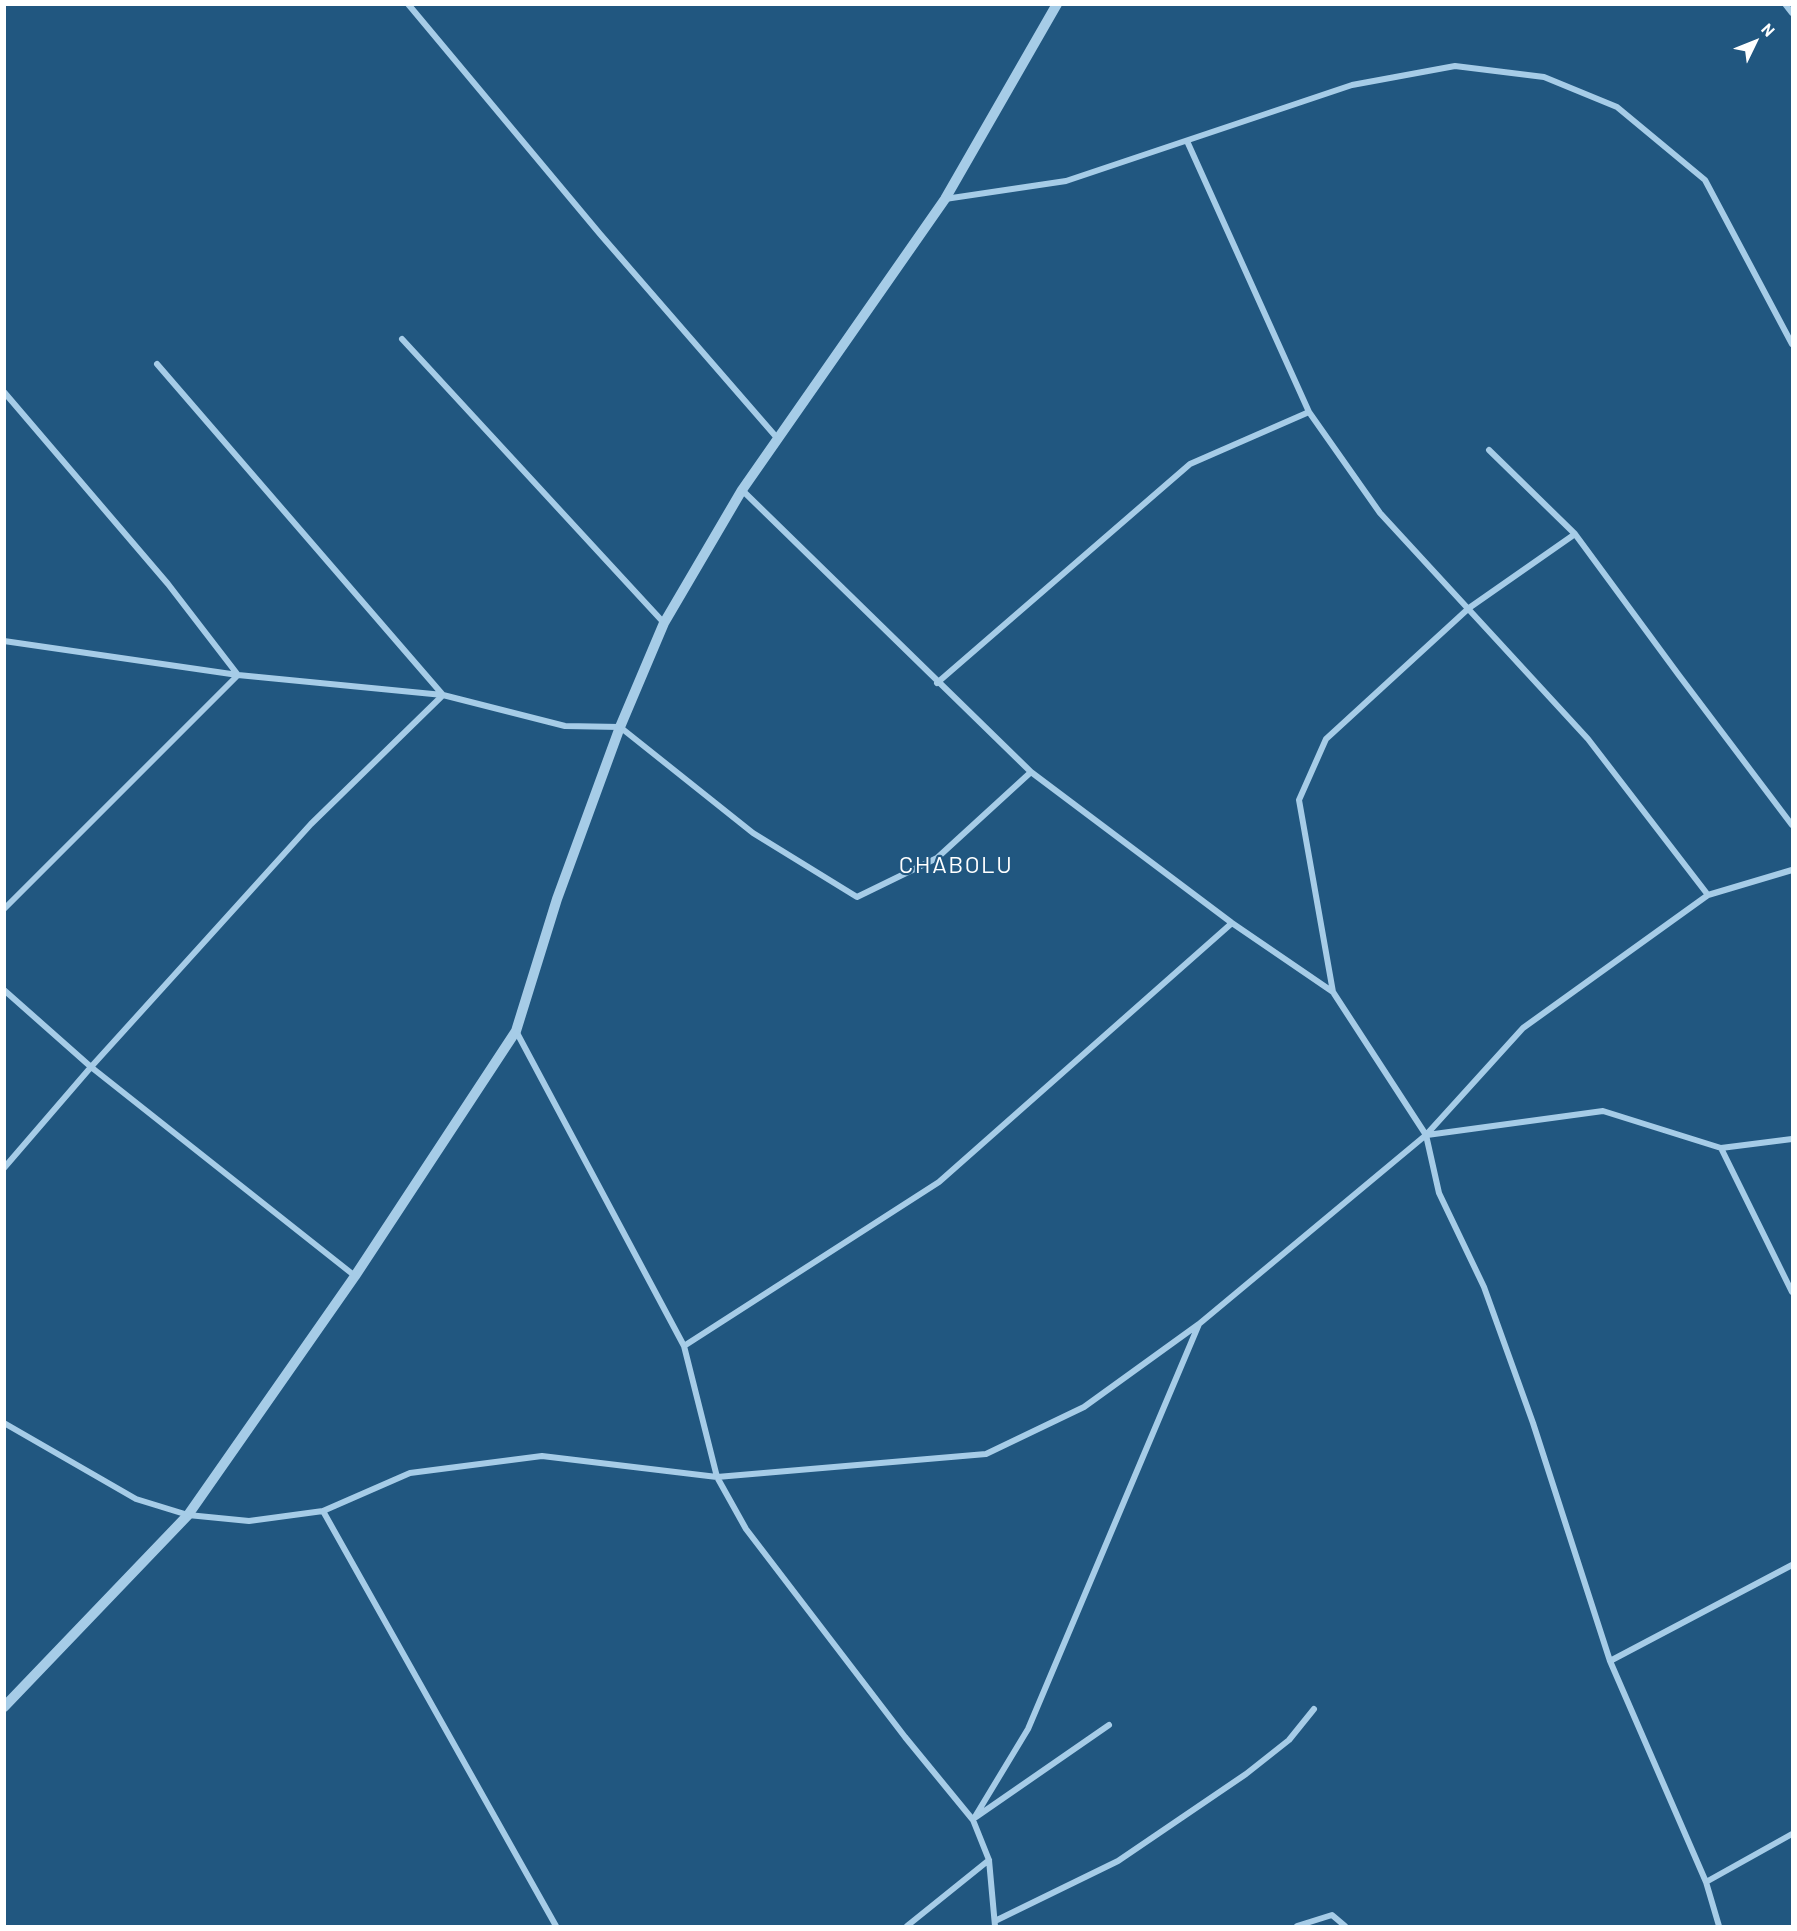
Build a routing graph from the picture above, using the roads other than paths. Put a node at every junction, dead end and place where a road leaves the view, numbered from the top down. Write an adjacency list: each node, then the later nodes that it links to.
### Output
1 (408, 4): 12 (street)
2 (1057, 4): 6 (street)
3 (1785, 4): 4 (street)
4 (1792, 13)
5 (1187, 141): 6 (street); 8 (street); 11 (street)
6 (945, 199): 12 (street)
7 (402, 339): 17 (street)
8 (1792, 344)
9 (157, 364): 21 (street)
10 (4, 392): 19 (street)
11 (1309, 412): 16 (street); 20 (street)
12 (778, 438): 14 (street)
13 (1489, 450): 15 (street)
14 (742, 490): 17 (street); 20 (street)
15 (1575, 534): 16 (street); 24 (street)
16 (1469, 608): 26 (street); 30 (street)
17 (664, 622): 22 (street)
18 (4, 641): 19 (street)
19 (238, 675): 21 (street); 27 (street)
20 (938, 683): 23 (street)
21 (443, 694): 22 (street); 32 (street)
22 (620, 727): 23 (street); 31 (street)
23 (1031, 772): 28 (street)
24 (1792, 825)
25 (1792, 870): 26 (street)
26 (1708, 895): 33 (street)
27 (4, 909)
28 (1232, 923): 30 (street); 40 (street)
29 (4, 990): 32 (street)
30 (1333, 992): 33 (street)
31 (516, 1031): 37 (street); 40 (street)
32 (92, 1067): 36 (street); 37 (street)
33 (1426, 1135): 35 (street); 39 (street); 46 (street)
34 (1792, 1138): 35 (street)
35 (1721, 1148): 38 (street)
36 (4, 1168)
37 (355, 1276): 44 (street)
38 (1792, 1292)
39 (1199, 1324): 42 (street); 50 (street)
40 (684, 1346): 42 (street)
41 (4, 1422): 44 (street)
42 (717, 1477): 43 (street); 50 (street)
43 (323, 1511): 44 (street); 55 (street)
44 (188, 1515): 47 (street)
45 (1792, 1565): 46 (street)
46 (1610, 1661): 53 (street)
47 (4, 1707)
48 (1314, 1709): 54 (street)
49 (1109, 1725): 50 (street)
50 (974, 1820): 52 (street)
51 (1792, 1834): 53 (street)
52 (989, 1860): 54 (street); 56 (street)
53 (1706, 1882): 59 (street)
54 (995, 1924)
55 (556, 1926)
56 (907, 1926)
57 (1297, 1926): 58 (street)
58 (1345, 1926)
59 (1719, 1926)

